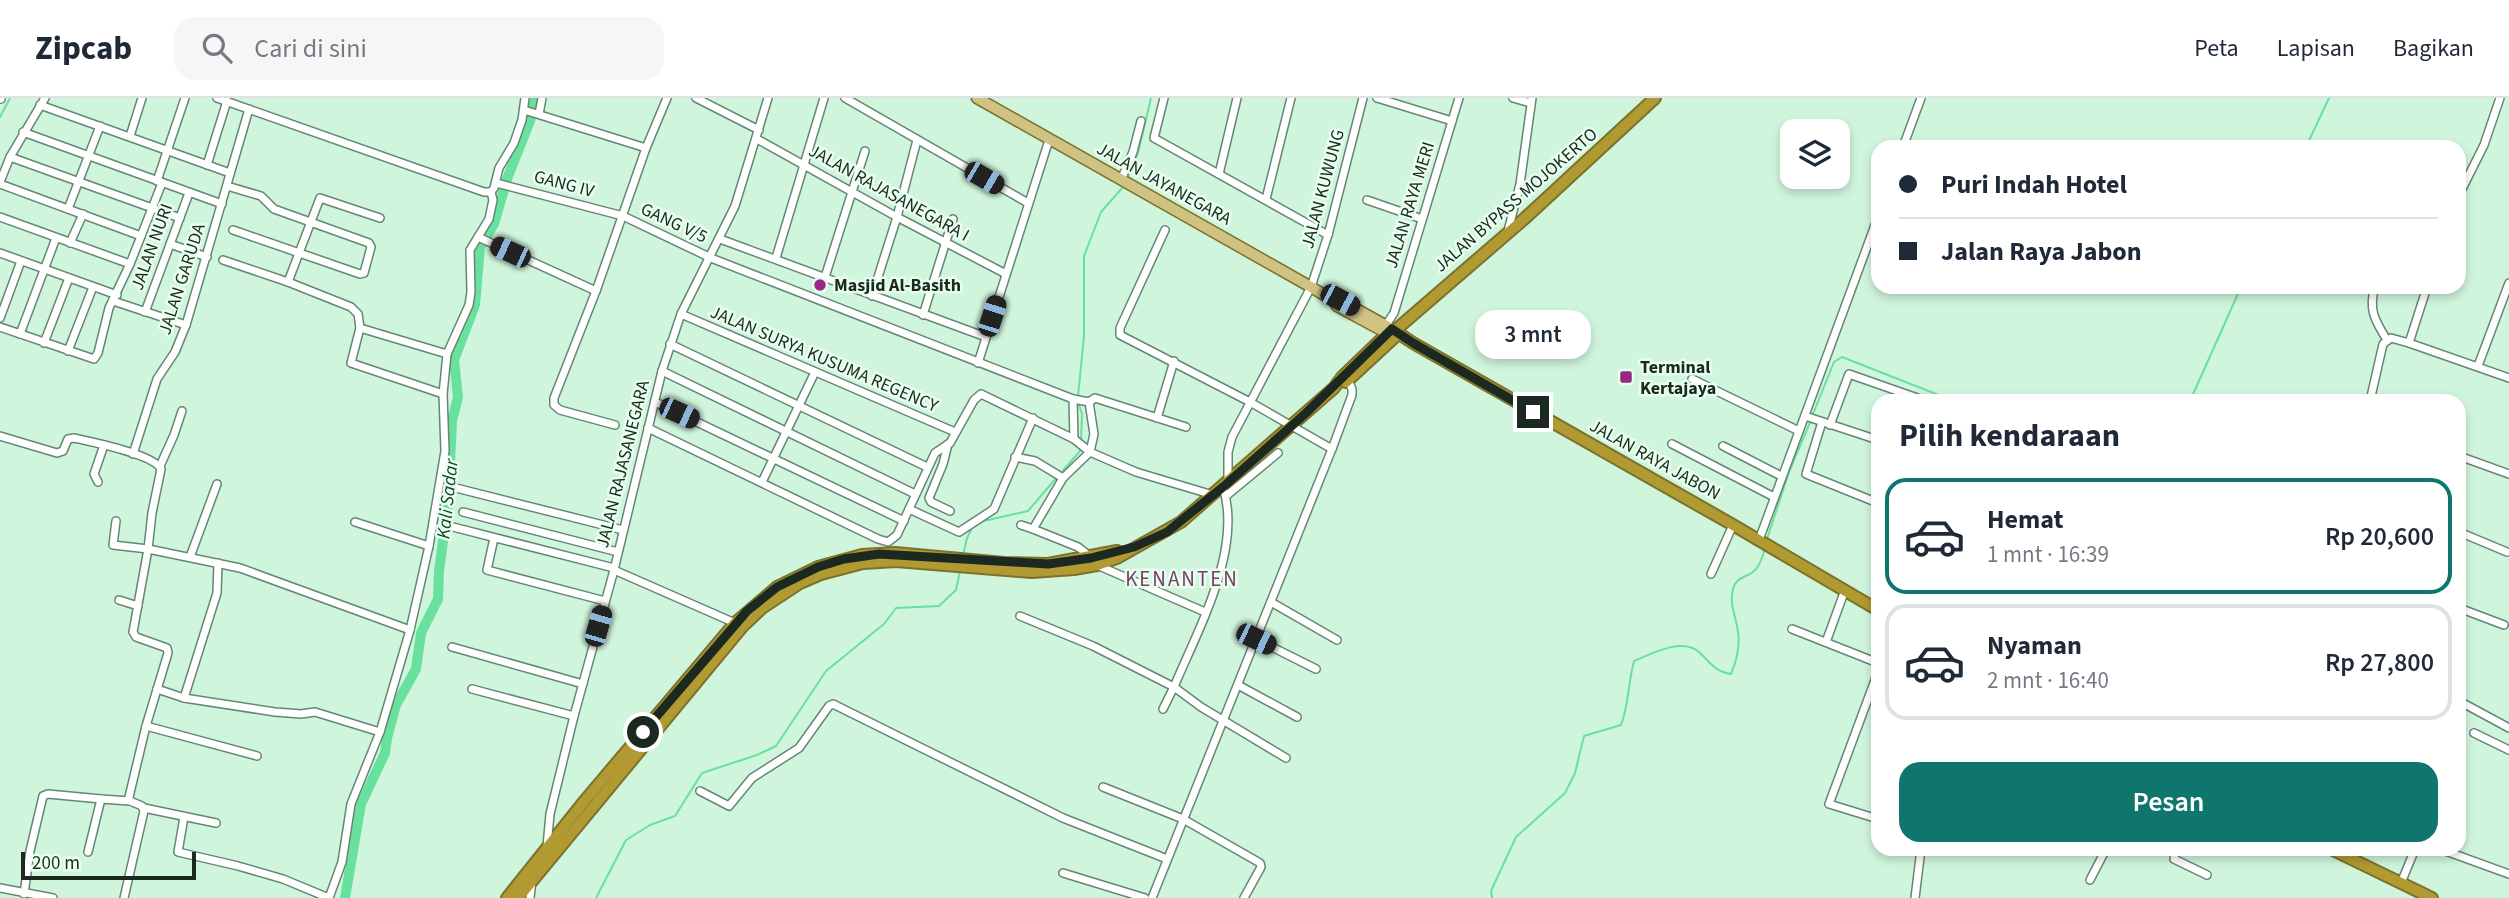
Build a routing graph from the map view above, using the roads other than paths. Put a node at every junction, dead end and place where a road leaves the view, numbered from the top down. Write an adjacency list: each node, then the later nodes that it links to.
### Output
1 (142, 98): 33 (street)
2 (186, 98): 39 (street)
3 (217, 98): 24 (street)
4 (526, 98): 26 (street)
5 (542, 98): 26 (street)
6 (667, 98): 38 (street)
7 (696, 98): 32 (street, JALAN RAJASANEGARA I)
8 (768, 98): 32 (street, JALAN RAJASANEGARA)
9 (824, 98): 44 (street)
10 (845, 98): 35 (street)
11 (977, 98): 36 (main road, JALAN JAYANEGARA)
12 (1164, 98): 34 (street)
13 (1237, 98): 46 (street)
14 (1291, 98): 57 (street)
15 (1363, 98): 75 (street, JALAN KUWUNG)
16 (1377, 98): 28 (street)
17 (1459, 98): 28 (street, JALAN RAYA MERI)
18 (1513, 98): 22 (street)
19 (1655, 98): 74 (highway, JALAN BYPASS MOJOKERTO)
20 (1921, 98): 37 (street)
21 (2500, 98): 47 (street)
22 (1530, 100): 74 (street)
23 (43, 101): 29 (street); 30 (street)
24 (227, 101): 25 (street); 43 (street)
25 (249, 109): 45 (street, JALAN GARUDA); 55 (street)
26 (532, 112): 38 (street); 52 (street)
27 (1141, 121): 31 (street)
28 (1452, 121): 70 (street, JALAN RAYA MERI)
29 (100, 126): 33 (street); 41 (street)
30 (23, 132): 41 (street); 42 (street)
31 (1140, 132): 34 (street); 49 (street)
32 (758, 134): 44 (street, JALAN RAJASANEGARA I); 79 (street, JALAN RAJASANEGARA)
33 (130, 136): 39 (street)
34 (1152, 138): 46 (street)
35 (917, 140): 60 (street); 66 (street)
36 (1049, 140): 49 (main road, JALAN JAYANEGARA); 60 (street)
37 (1906, 140)
38 (646, 148): 64 (street)
39 (168, 150): 43 (street); 48 (street)
40 (864, 151): 54 (street)
41 (88, 156): 48 (street); 51 (street)
42 (10, 157): 50 (street); 51 (street)
43 (207, 165): 45 (street)
44 (805, 165): 54 (street, JALAN RAJASANEGARA I); 88 (street)
45 (230, 173): 53 (street, JALAN GARUDA)
46 (1219, 174): 57 (street)
47 (2466, 181)
48 (159, 182): 56 (street); 62 (street)
49 (1126, 182): 99 (main road, JALAN JAYANEGARA)
50 (0, 183): 61 (street)
51 (78, 183): 61 (street); 62 (street)
52 (502, 184): 55 (street); 64 (street, GANG IV)
53 (227, 186): 59 (street, JALAN GARUDA); 71 (street)
54 (850, 191): 66 (street, JALAN RAJASANEGARA I); 94 (street)
55 (491, 192): 77 (street)
56 (189, 193): 59 (street); 67 (street, JALAN NURI)
57 (1266, 199): 75 (street)
58 (1367, 200): 70 (street)
59 (222, 204): 86 (street, JALAN GARUDA)
60 (1028, 204): 93 (street)
61 (68, 209): 63 (street)
62 (151, 209): 67 (street); 76 (street)
63 (83, 214): 76 (street); 81 (street)
64 (623, 216): 87 (street, GANG V/5); 100 (street)
65 (0, 217): 78 (street)
66 (897, 217): 82 (street, JALAN RAJASANEGARA I); 103 (street)
67 (180, 218): 83 (street, JALAN NURI)
68 (380, 218): 71 (street)
69 (953, 219): 82 (street)
70 (1422, 219): 112 (street, JALAN RAYA MERI)
71 (310, 224): 84 (street); 84 (street)
72 (233, 230): 84 (street)
73 (1165, 230): 121 (street)
74 (1507, 233): 112 (highway, JALAN BYPASS MOJOKERTO)
75 (1328, 234): 99 (street, JALAN KUWUNG)
76 (141, 236): 91 (street)
77 (479, 237): 100 (street); 120 (street)
78 (56, 238): 81 (street); 92 (street)
79 (720, 239): 87 (street, JALAN RAJASANEGARA); 88 (street)
80 (1871, 240): 143 (street)
81 (70, 243): 91 (street)
82 (945, 243): 93 (street, JALAN RAJASANEGARA I); 107 (street)
83 (170, 244): 86 (street); 105 (street, JALAN NURI)
84 (299, 252): 96 (street)
85 (0, 253): 90 (street)
86 (207, 257): 109 (street, JALAN GARUDA)
87 (711, 258): 106 (street, JALAN RAJASANEGARA); 122 (street, GANG V/5)
88 (776, 258): 94 (street)
89 (223, 260): 96 (street)
90 (21, 261): 92 (street); 108 (street)
91 (130, 264): 104 (street)
92 (45, 269): 95 (street); 113 (street)
93 (1006, 274): 114 (street)
94 (825, 277): 103 (street)
95 (69, 278): 98 (street); 116 (street)
96 (288, 282): 111 (street)
97 (2509, 283): 123 (street)
98 (93, 287): 104 (street); 119 (street)
99 (1311, 287): 112 (main road, JALAN JAYANEGARA); 138 (street, JALAN KUWUNG)
100 (596, 291): 144 (street)
101 (2373, 294): 115 (street)
102 (2425, 294): 117 (street)
103 (872, 296): 107 (street)
104 (115, 298): 105 (street); 119 (street)
105 (145, 312): 109 (street)
106 (681, 314): 118 (street, JALAN RAJASANEGARA); 125 (street, JALAN SURYA KUSUMA REGENCY)
107 (923, 314): 114 (street)
108 (0, 318)
109 (186, 326): 160 (street, JALAN GARUDA)
110 (0, 327): 113 (street)
111 (360, 328): 120 (street); 131 (street)
112 (1396, 332): 128 (highway, JALAN BYPASS MOJOKERTO); 129 (highway, JALAN BYPASS MOJOKERTO); 185 (highway, JALAN RAYA JABON)
113 (20, 334): 116 (street)
114 (986, 337): 122 (street)
115 (2387, 340): 117 (street); 134 (street)
116 (44, 343): 119 (street)
117 (2409, 343): 123 (street)
118 (670, 344): 124 (street, JALAN RAJASANEGARA); 139 (street)
119 (68, 351)
120 (447, 354): 131 (street)
121 (1174, 361): 138 (street); 142 (street)
122 (978, 363): 135 (street, GANG V/5)
123 (2481, 367): 126 (street)
124 (662, 371): 136 (street, JALAN RAJASANEGARA); 149 (street)
125 (815, 372): 139 (street); 150 (street, JALAN SURYA KUSUMA REGENCY)
126 (2509, 378)
127 (1692, 379): 148 (street)
128 (1348, 380): 129 (highway, JALAN BYPASS MOJOKERTO); 158 (street)
129 (1334, 388): 145 (highway, JALAN BYPASS MOJOKERTO)
130 (1901, 391): 132 (street); 133 (street); 143 (street)
131 (443, 394): 192 (street)
132 (1900, 394)
133 (1908, 394)
134 (2372, 394)
135 (1074, 399): 137 (street, GANG V/5); 155 (street)
136 (656, 402): 146 (street, JALAN RAJASANEGARA); 162 (street)
137 (1087, 402): 142 (street, GANG V/5); 155 (street)
138 (1250, 402): 145 (street); 173 (street, JALAN KUWUNG)
139 (798, 405): 149 (street); 165 (street)
140 (182, 411): 164 (street)
141 (1033, 418): 150 (street); 155 (street); 161 (street)
142 (1157, 418): 147 (street)
143 (1816, 420): 148 (street); 152 (street); 177 (street)
144 (615, 425)
145 (1292, 426): 158 (street); 173 (highway, JALAN BYPASS MOJOKERTO)
146 (648, 428): 170 (street); 188 (street, JALAN RAJASANEGARA)
147 (1186, 428)
148 (1798, 431): 168 (street)
149 (786, 432): 162 (street); 174 (street)
150 (955, 432): 153 (street)
151 (0, 436): 156 (street)
152 (1871, 438)
153 (948, 444): 165 (street); 179 (street)
154 (1672, 444): 176 (street)
155 (1082, 445): 167 (street); 175 (street)
156 (104, 446): 160 (street); 169 (street)
157 (1723, 446): 168 (street)
158 (1332, 449): 205 (street)
159 (1278, 453): 173 (street)
160 (134, 454): 164 (street)
161 (1015, 457): 167 (street); 178 (street)
162 (773, 458): 170 (street); 182 (street)
163 (2466, 458): 166 (street)
164 (160, 466): 193 (street)
165 (928, 467): 174 (street)
166 (2509, 474)
167 (1059, 476): 187 (street)
168 (1781, 476): 176 (street)
169 (98, 482)
170 (762, 482): 182 (street)
171 (217, 484): 196 (street)
172 (456, 488): 188 (street)
173 (1226, 489): 175 (highway, JALAN BYPASS MOJOKERTO); 209 (street, JALAN KUWUNG)
174 (915, 494): 178 (street)
175 (1214, 495): 198 (highway, JALAN BYPASS MOJOKERTO)
176 (1774, 497): 191 (street)
177 (1871, 500)
178 (909, 509): 182 (street)
179 (950, 511)
180 (463, 512): 194 (street)
181 (116, 521): 193 (street)
182 (904, 521)
183 (355, 522): 192 (street)
184 (1021, 525): 187 (street)
185 (1734, 525): 191 (highway, JALAN RAYA JABON); 201 (street)
186 (453, 527): 190 (street)
187 (1033, 529): 198 (street)
188 (623, 530): 194 (street, JALAN RAJASANEGARA)
189 (2466, 535): 195 (street)
190 (494, 538): 200 (street); 204 (street)
191 (1760, 540): 202 (highway, JALAN RAYA JABON)
192 (429, 546): 214 (street)
193 (148, 549): 196 (street); 206 (street)
194 (618, 552): 200 (street, JALAN RAJASANEGARA)
195 (2507, 552)
196 (190, 557): 199 (street)
197 (950, 561): 198 (highway, JALAN BYPASS MOJOKERTO); 211 (highway, JALAN BYPASS MOJOKERTO); 258 (highway, JALAN BYPASS MOJOKERTO)
198 (1094, 561): 209 (street)
199 (218, 563): 214 (street); 227 (street)
200 (614, 569): 204 (street, JALAN RAJASANEGARA); 211 (street)
201 (1711, 574)
202 (1845, 590): 207 (highway, JALAN RAYA JABON); 217 (street)
203 (119, 600): 206 (street)
204 (605, 601): 221 (street, JALAN RAJASANEGARA)
205 (1271, 602): 215 (street); 216 (street)
206 (138, 606): 224 (street)
207 (1871, 606)
208 (2466, 611): 212 (street)
209 (1205, 612): 223 (street, JALAN KUWUNG)
210 (1020, 616): 223 (street)
211 (735, 623): 249 (highway, JALAN BYPASS MOJOKERTO)
212 (2504, 625)
213 (1792, 629): 217 (street)
214 (410, 630): 235 (street)
215 (1256, 639): 220 (street); 222 (street)
216 (1337, 640)
217 (1826, 642): 219 (street)
218 (452, 647): 221 (street)
219 (1871, 660)
220 (1316, 669)
221 (583, 684): 230 (street, JALAN RAJASANEGARA)
222 (1238, 685): 231 (street); 232 (street)
223 (1174, 687): 229 (street, JALAN KUWUNG); 232 (street)
224 (158, 689): 227 (street); 233 (street)
225 (472, 689): 230 (street)
226 (1871, 691): 246 (street)
227 (184, 698): 235 (street)
228 (2466, 705): 234 (street)
229 (1163, 709)
230 (574, 716): 249 (street, JALAN RAJASANEGARA)
231 (1297, 717)
232 (1224, 720): 239 (street); 247 (street)
233 (146, 726): 238 (street); 243 (street)
234 (2509, 728)
235 (380, 732): 269 (street)
236 (2474, 733): 237 (street)
237 (2509, 750)
238 (257, 756)
239 (1286, 758)
240 (1103, 787): 247 (street)
241 (700, 791): 257 (street)
242 (101, 800): 243 (street); 250 (street); 266 (street)
243 (130, 801): 244 (street)
244 (144, 808): 245 (street); 268 (street)
245 (184, 817): 248 (street); 269 (street)
246 (1871, 818)
247 (1183, 819): 257 (street); 275 (street)
248 (216, 823)
249 (546, 850): 258 (street, JALAN RAJASANEGARA); 261 (highway, JALAN BYPASS MOJOKERTO)
250 (88, 852)
251 (1920, 856): 276 (street)
252 (2102, 856): 263 (street)
253 (2175, 856): 262 (street)
254 (2345, 856): 264 (highway)
255 (2412, 856): 264 (street)
256 (2459, 856): 260 (street)
257 (1167, 859): 274 (street)
258 (547, 863): 261 (highway, JALAN BYPASS MOJOKERTO)
259 (1063, 873): 273 (street)
260 (2509, 874)
261 (532, 875): 270 (highway, JALAN BYPASS MOJOKERTO); 271 (highway, JALAN BYPASS MOJOKERTO); 272 (street)
262 (2207, 875)
263 (2090, 880)
264 (2401, 883): 277 (highway)
265 (0, 888): 266 (street)
266 (24, 894): 267 (street)
267 (53, 898)
268 (124, 898)
269 (329, 898)
270 (507, 898)
271 (518, 898)
272 (530, 898)
273 (1146, 898)
274 (1152, 898)
275 (1244, 898)
276 (1915, 898)
277 (2432, 898)

